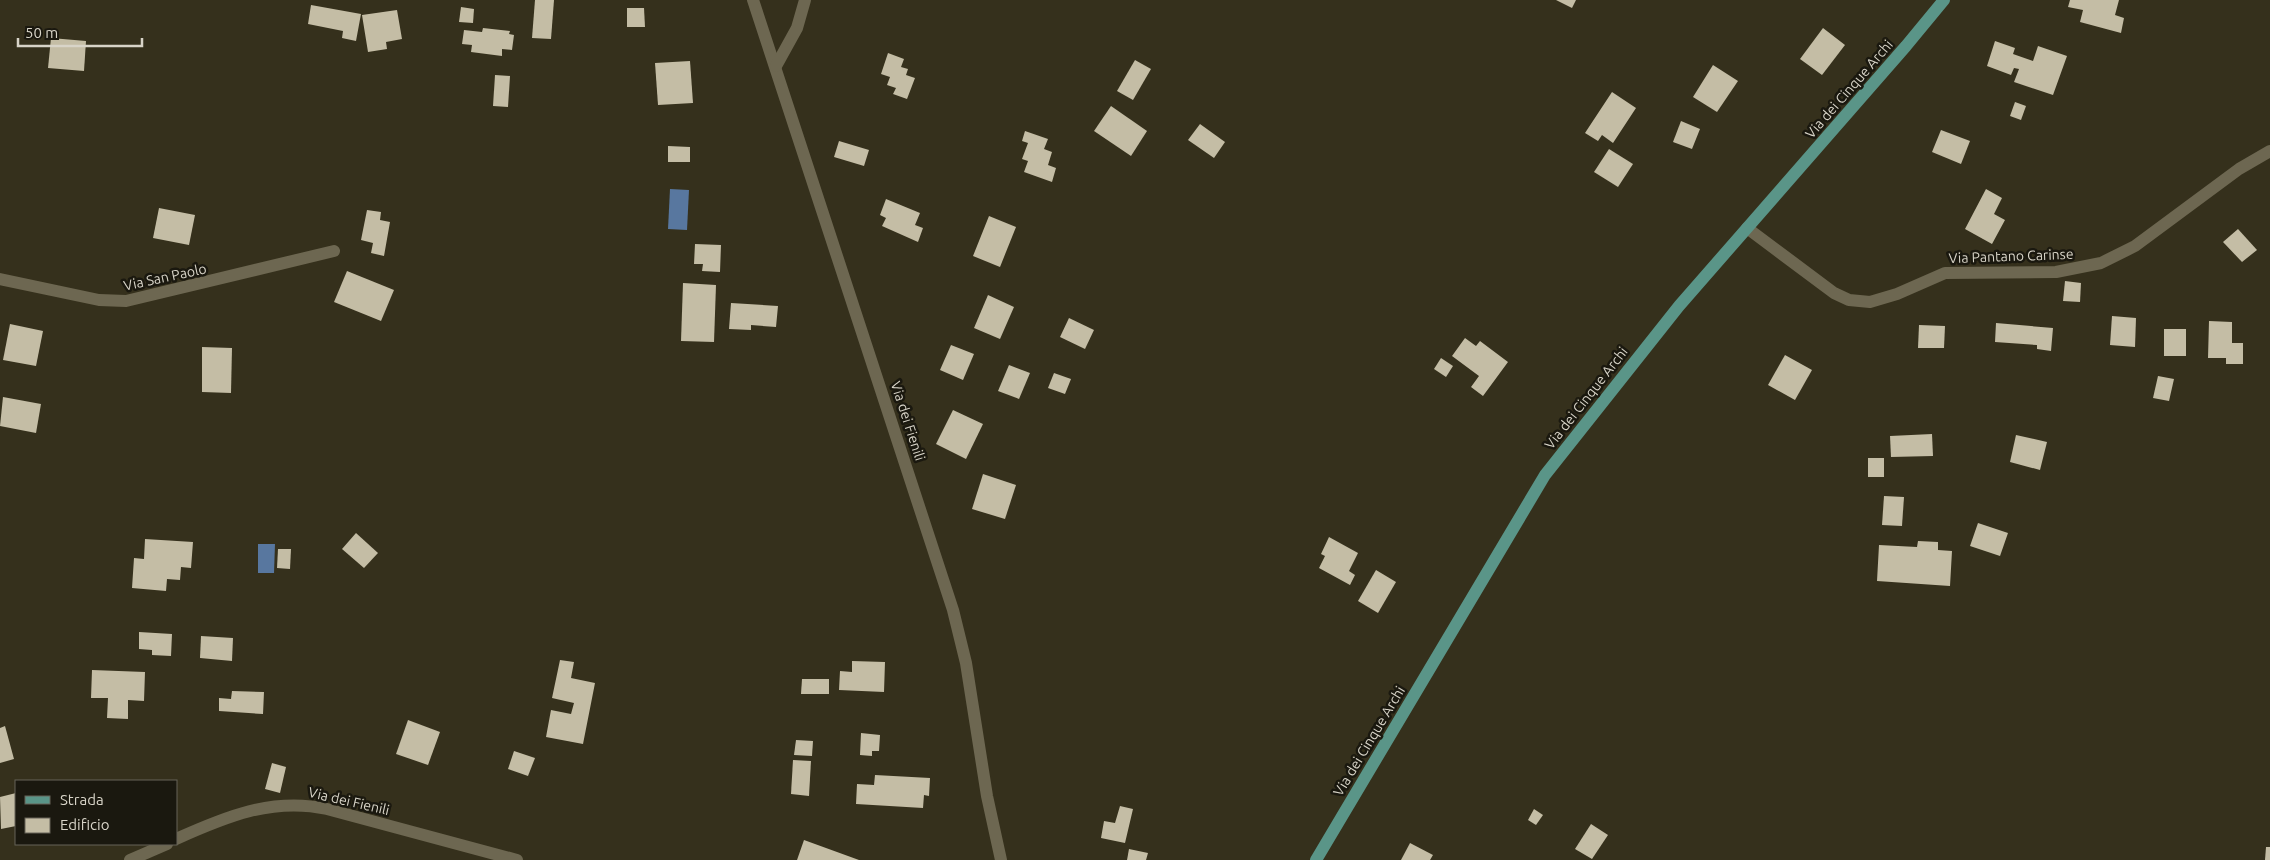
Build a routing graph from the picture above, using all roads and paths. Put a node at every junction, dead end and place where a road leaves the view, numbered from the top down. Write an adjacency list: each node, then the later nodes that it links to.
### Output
1 (753, 0): 4 (street, Via dei Fienili)
2 (805, 0): 4 (street)
3 (1944, 0): 6 (main road, Via dei Cinque Archi)
4 (776, 66): 13 (street, Via dei Fienili)
5 (2270, 151): 6 (street, Via Pantano Carinse)
6 (1747, 228): 14 (main road, Via dei Cinque Archi)
7 (334, 251): 8 (street, Via San Paolo)
8 (0, 279)
9 (178, 839): 12 (street, Via dei Fienili)
10 (165, 845): 11 (street)
11 (130, 860)
12 (517, 860)
13 (1001, 860)
14 (1316, 860)

